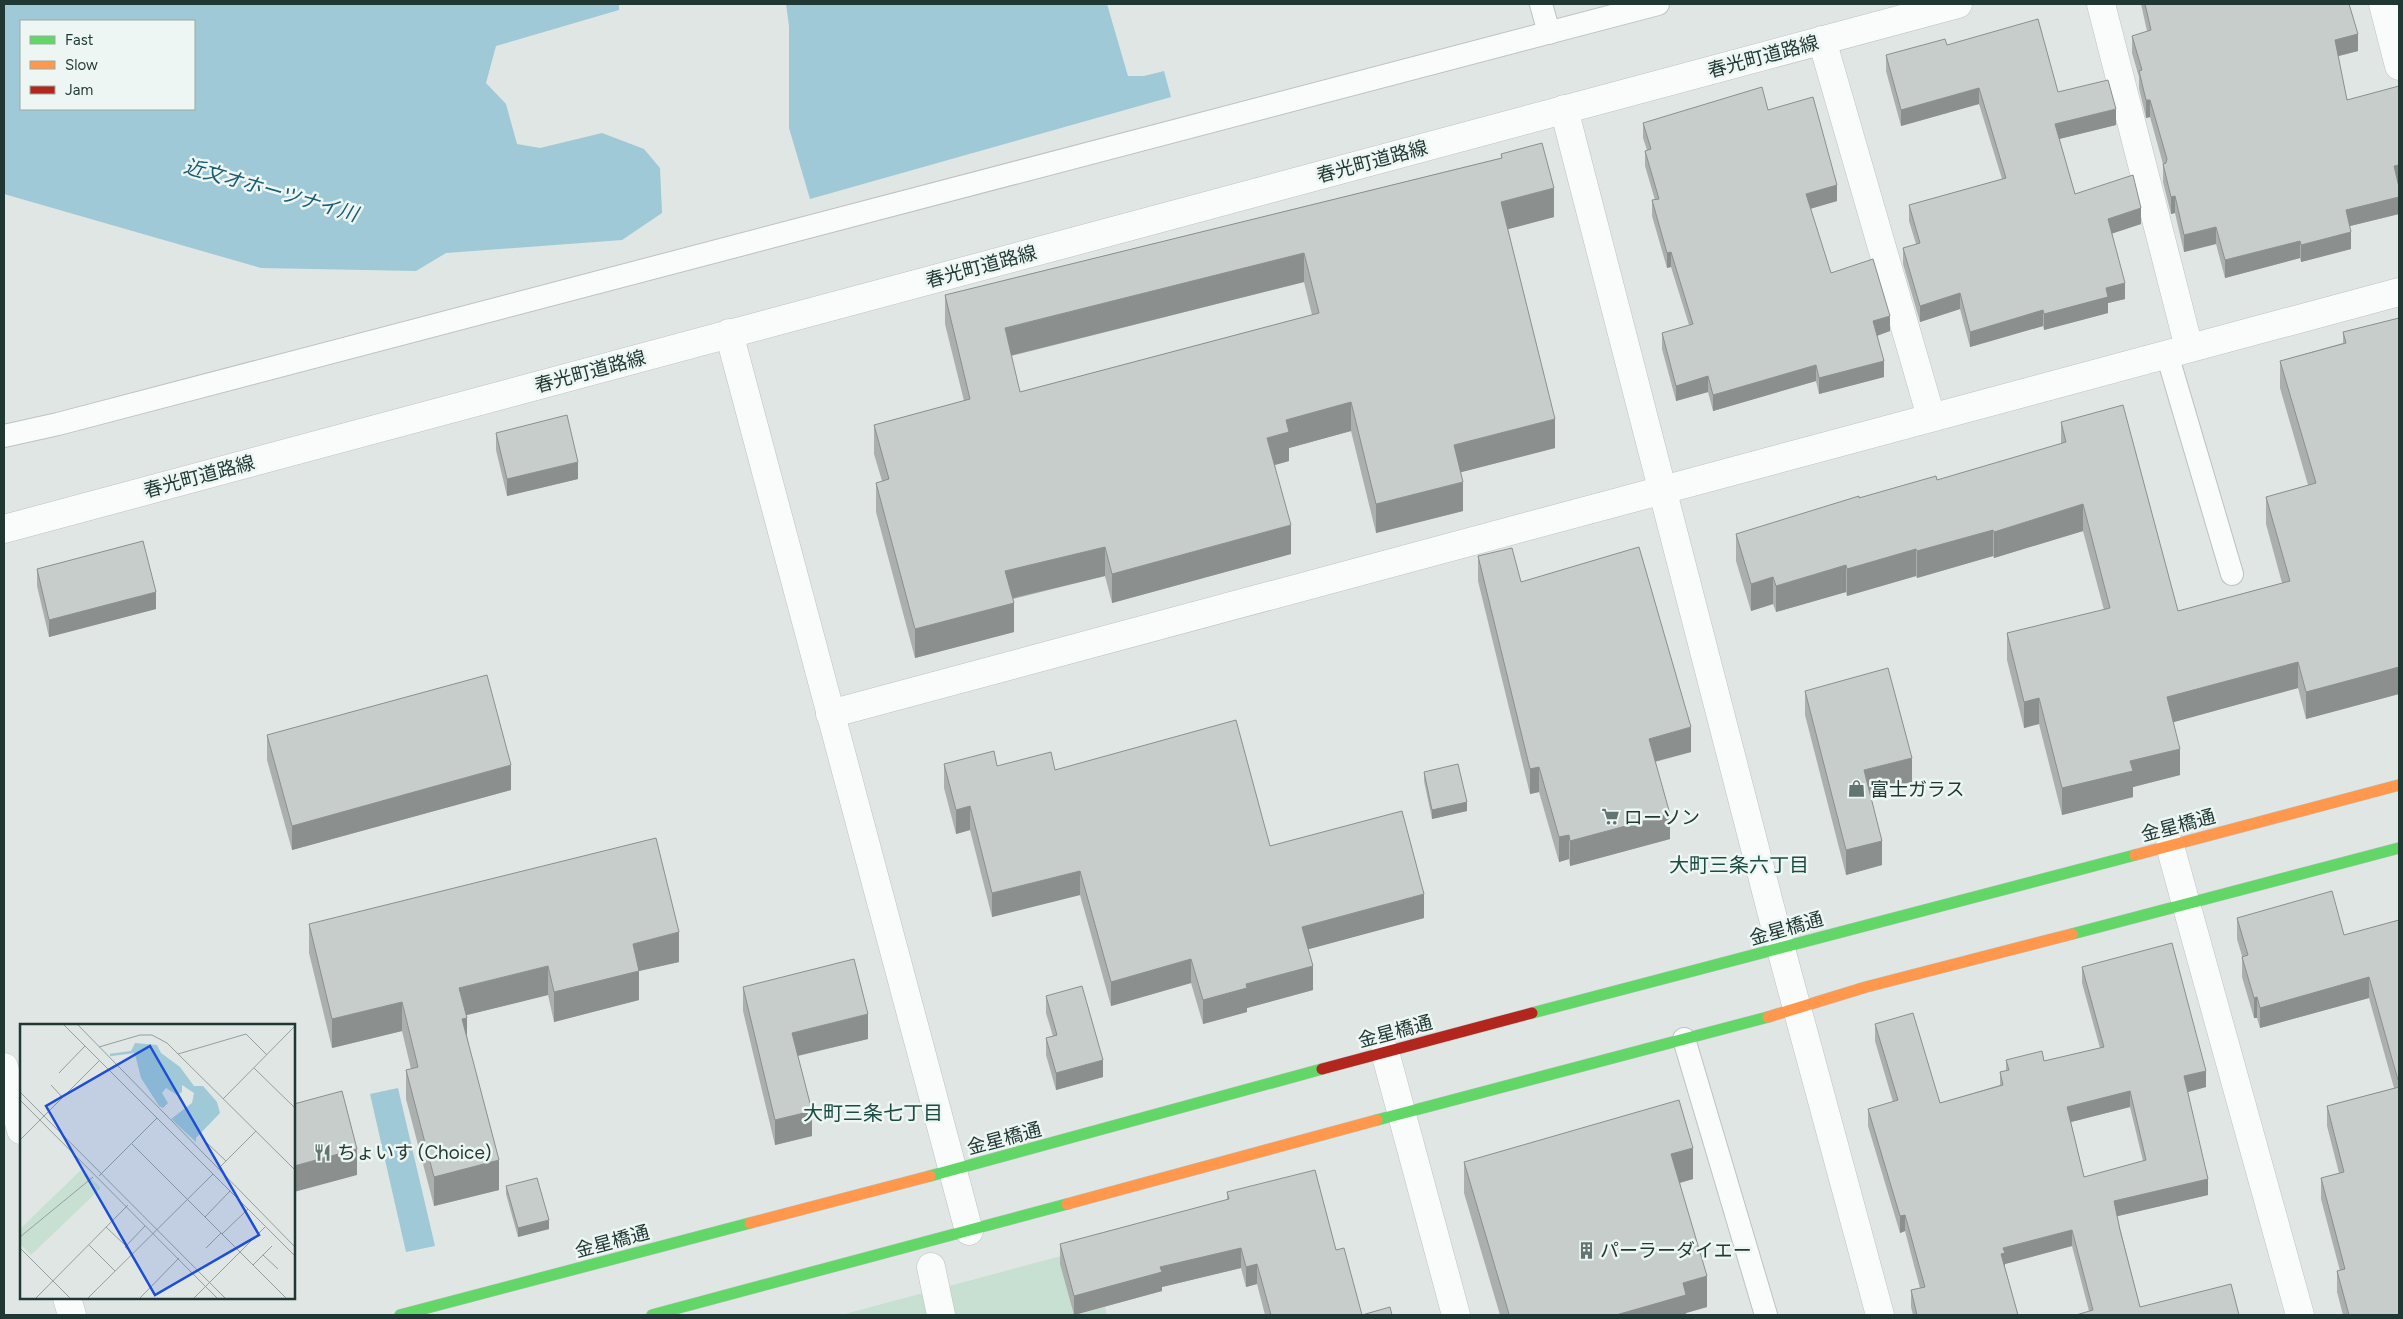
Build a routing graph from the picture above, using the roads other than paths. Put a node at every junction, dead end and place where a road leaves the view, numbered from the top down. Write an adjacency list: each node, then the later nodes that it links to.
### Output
1 (1541, 4): 6 (lane)
2 (1658, 4): 6 (lane)
3 (1958, 4): 7 (street, 春光町道路線)
4 (2100, 4): 12 (street)
5 (2383, 4): 8 (street)
6 (1549, 33): 14 (lane)
7 (1822, 40): 9 (street, 春光町道路線); 13 (street)
8 (2399, 66)
9 (1564, 109): 11 (street, 春光町道路線); 15 (street)
10 (2399, 292): 12 (street)
11 (729, 333): 16 (street, 春光町道路線); 18 (street)
12 (2178, 351): 13 (street); 17 (lane)
13 (1931, 417): 15 (street)
14 (4, 436)
15 (1660, 489): 18 (street); 23 (street)
16 (4, 529)
17 (2232, 574)
18 (830, 714): 30 (street)
19 (2399, 785): 20 (main road, 金星橋通)
20 (2170, 846): 22 (street); 23 (main road, 金星橋通)
21 (2399, 848): 22 (main road)
22 (2186, 906): 24 (main road); 41 (street)
23 (1781, 949): 24 (street); 26 (main road, 金星橋通)
24 (1797, 1009): 25 (main road); 34 (street)
25 (1684, 1039): 28 (main road); 40 (lane)
26 (1384, 1052): 28 (street); 30 (main road, 金星橋通)
27 (4, 1067): 29 (street)
28 (1400, 1113): 31 (main road); 39 (street)
29 (14, 1119)
30 (953, 1170): 31 (street); 36 (main road, 金星橋通)
31 (969, 1231): 37 (main road)
32 (930, 1267): 38 (street)
33 (67, 1299): 35 (street)
34 (1875, 1314)
35 (72, 1315)
36 (400, 1315)
37 (652, 1315)
38 (941, 1315)
39 (1456, 1315)
40 (1766, 1315)
41 (2300, 1315)

